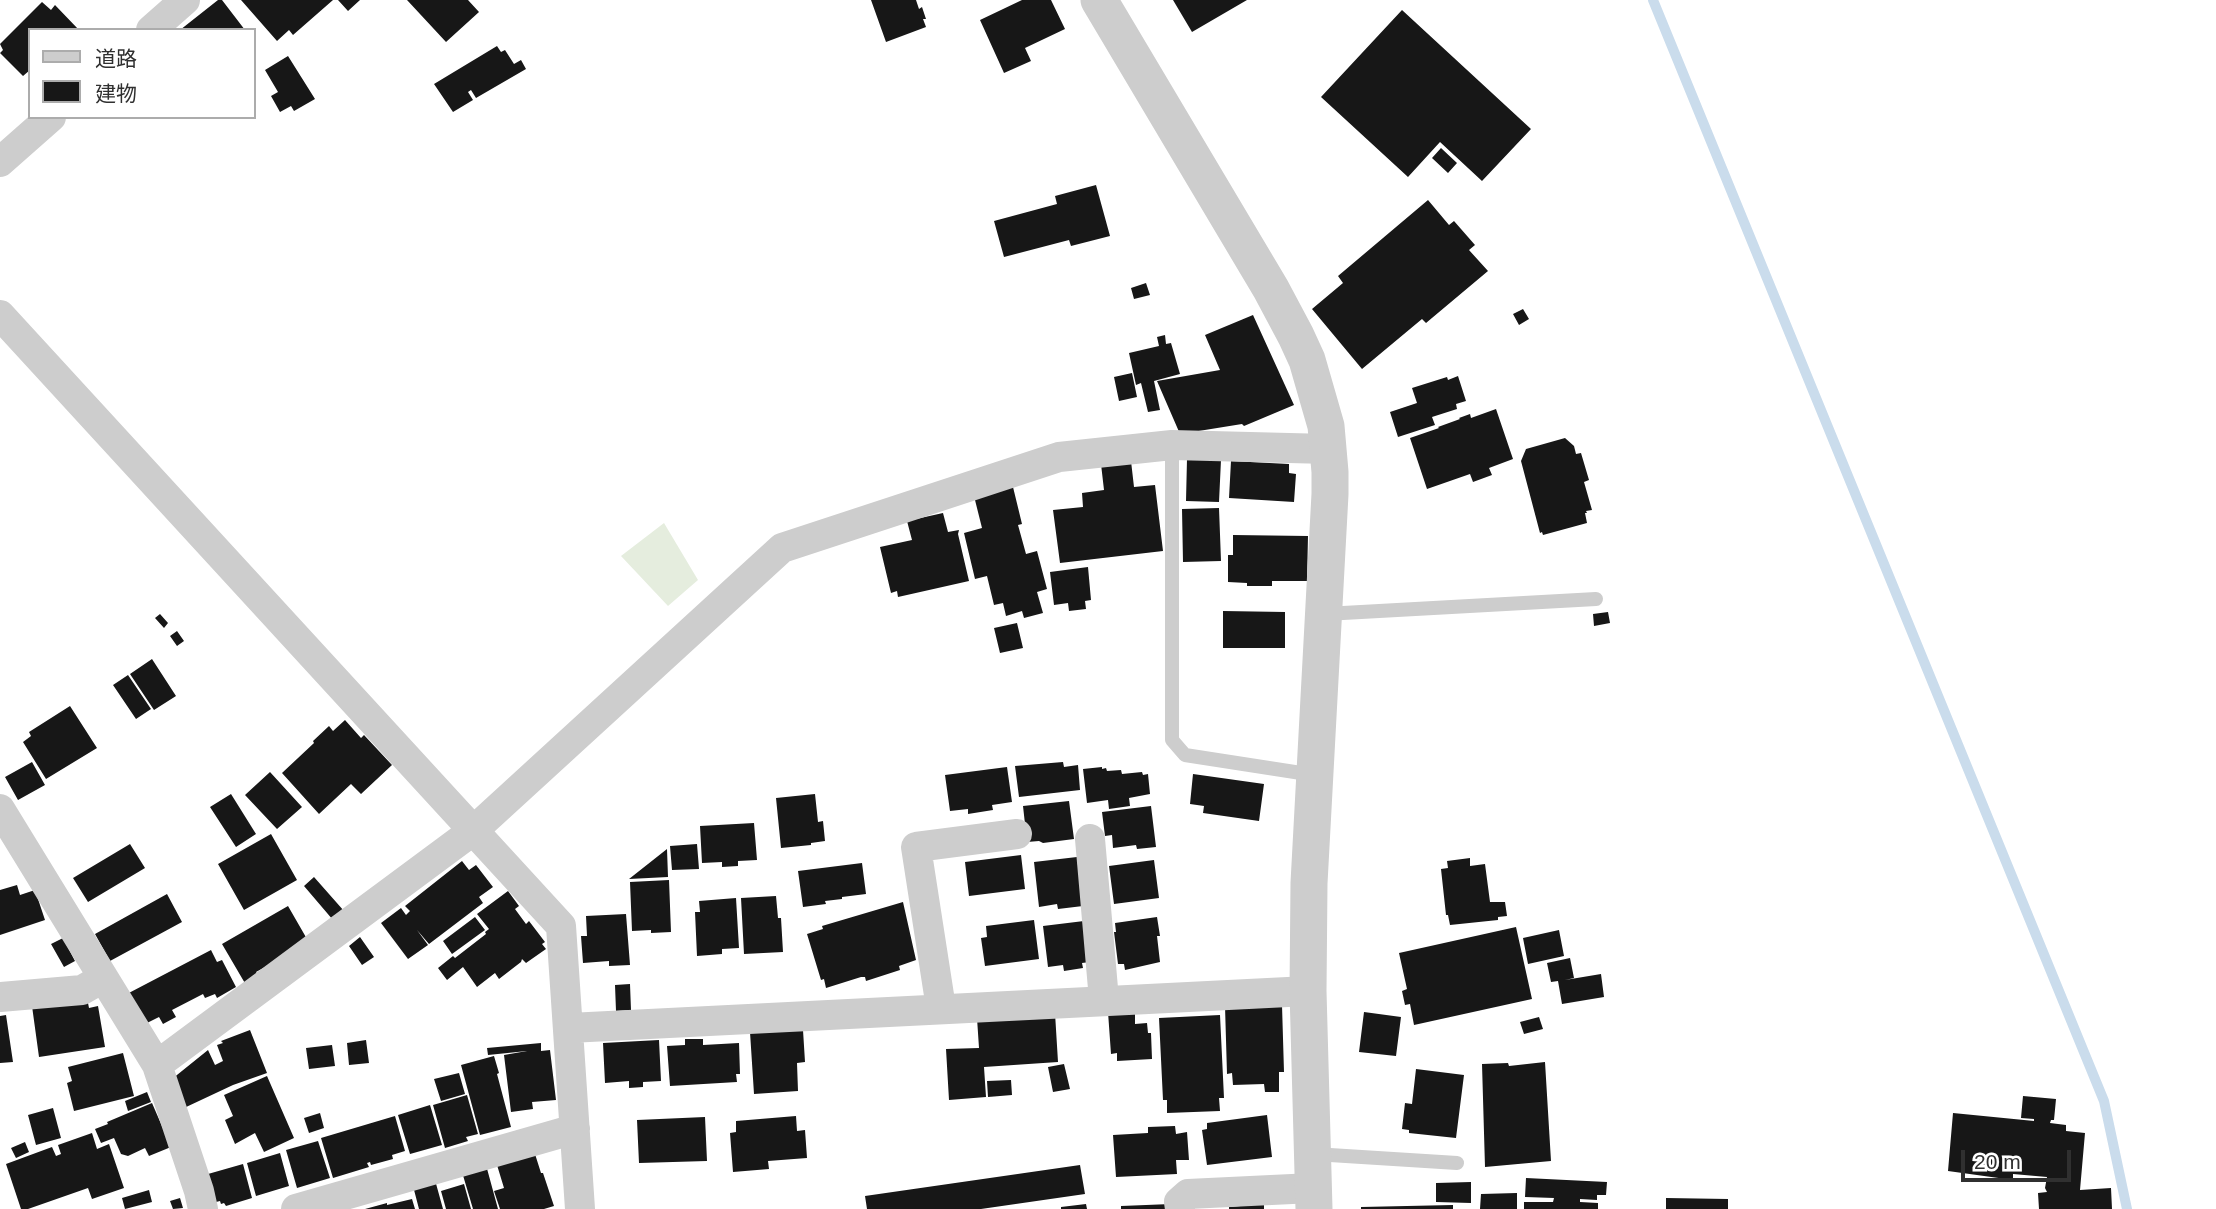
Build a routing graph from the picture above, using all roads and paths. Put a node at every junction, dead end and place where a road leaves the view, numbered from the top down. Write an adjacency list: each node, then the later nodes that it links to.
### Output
1 (185, 0): 3 (street)
2 (1099, 0): 8 (street)
3 (153, 28)
4 (49, 119): 5 (street)
5 (0, 162)
6 (0, 315): 13 (street)
7 (1172, 445): 8 (street); 11 (lane); 13 (street)
8 (1328, 449): 10 (street)
9 (1596, 599): 10 (lane)
10 (1324, 614): 11 (street)
11 (1314, 775): 17 (street)
12 (0, 809): 16 (street)
13 (474, 830): 21 (street); 22 (street)
14 (1017, 834): 20 (street)
15 (1090, 839): 19 (street)
16 (103, 978): 18 (street); 22 (street)
17 (1308, 991): 19 (street); 25 (street)
18 (0, 997)
19 (1104, 1000): 20 (street)
20 (941, 1008): 21 (street)
21 (569, 1028): 23 (street)
22 (157, 1065): 26 (street)
23 (575, 1129): 27 (street); 28 (street)
24 (1457, 1163): 25 (lane)
25 (1313, 1184): 29 (street)
26 (203, 1209)
27 (296, 1209)
28 (580, 1209)
29 (1180, 1209)

